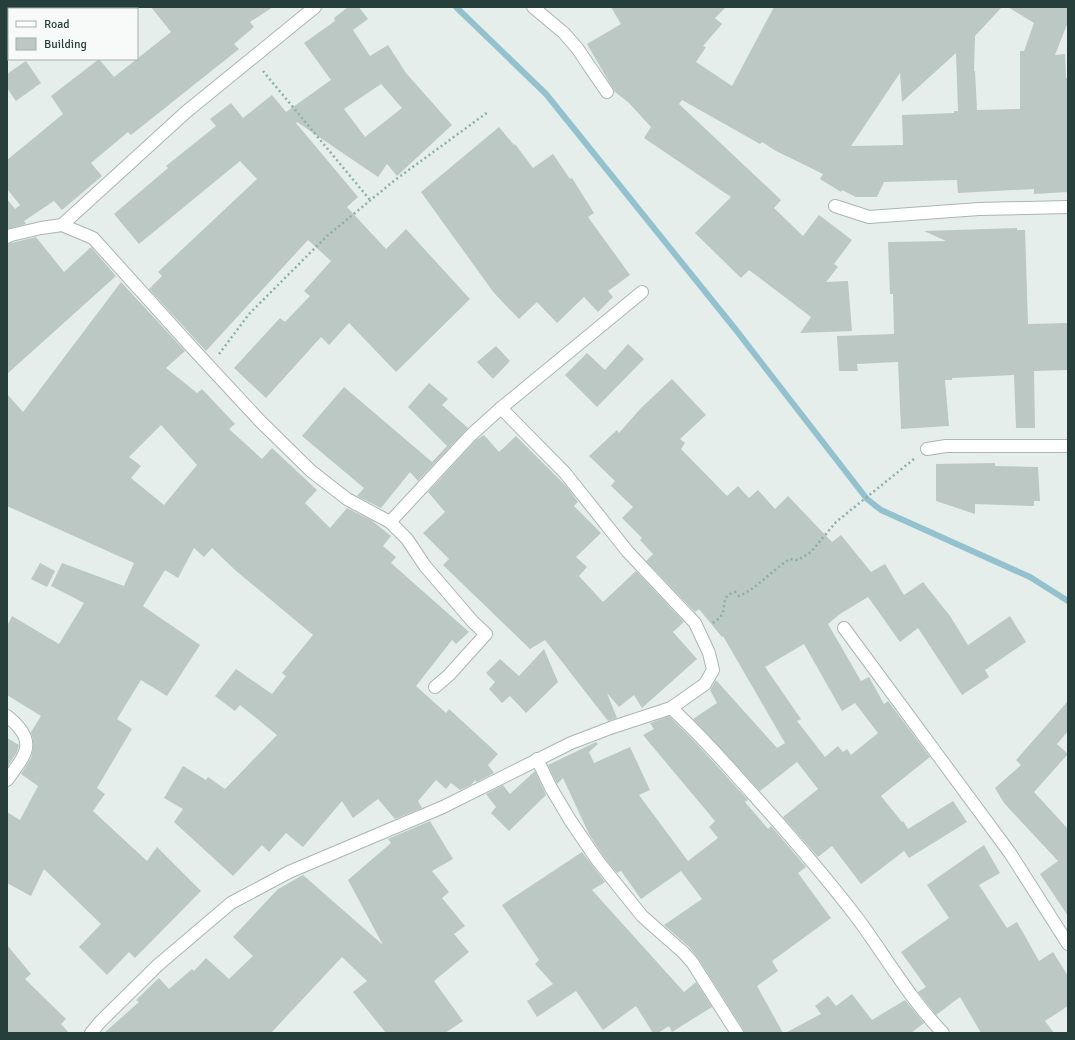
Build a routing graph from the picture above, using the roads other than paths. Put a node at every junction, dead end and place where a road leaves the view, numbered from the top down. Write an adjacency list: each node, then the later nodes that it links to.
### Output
1 (315, 7): 6 (street)
2 (533, 7): 3 (street)
3 (607, 92)
4 (835, 206): 5 (street)
5 (1068, 207)
6 (62, 225): 7 (street); 12 (street)
7 (7, 237)
8 (642, 292): 9 (street)
9 (501, 408): 12 (street); 15 (street)
10 (1068, 446): 11 (street)
11 (927, 449)
12 (390, 522): 14 (street)
13 (844, 628): 19 (street)
14 (435, 687)
15 (672, 708): 17 (street); 22 (street)
16 (7, 716): 18 (street)
17 (537, 759): 20 (street); 21 (street)
18 (7, 780)
19 (1068, 944)
20 (91, 1033)
21 (737, 1033)
22 (943, 1033)

